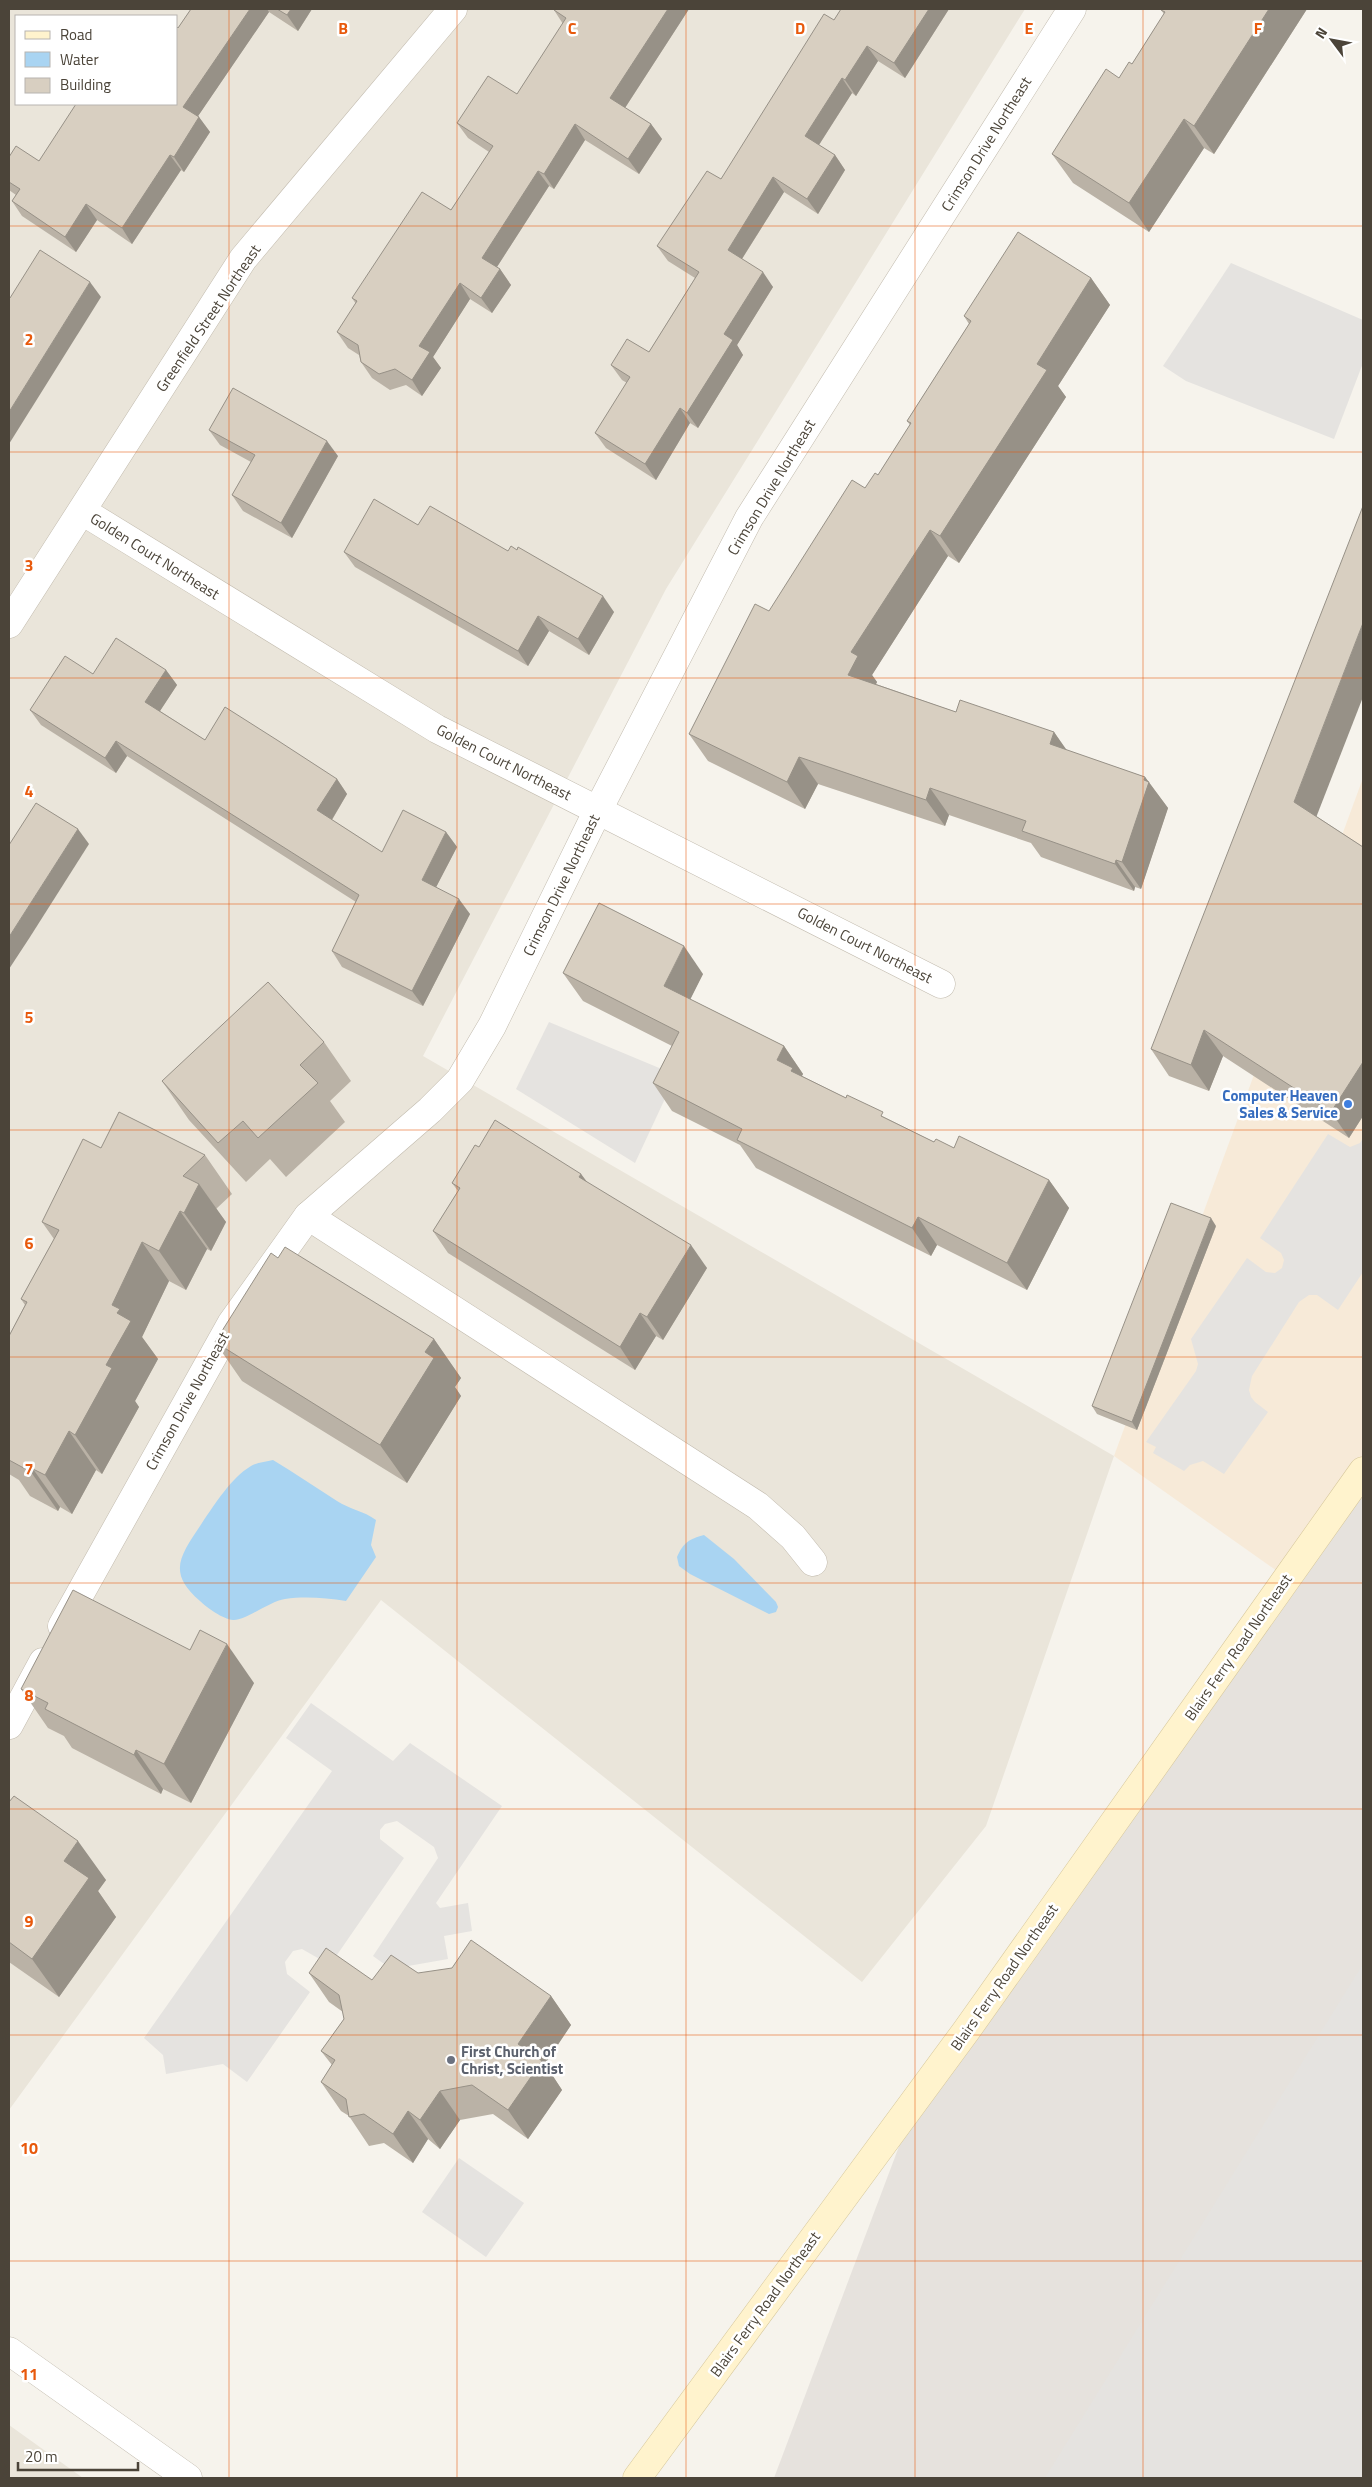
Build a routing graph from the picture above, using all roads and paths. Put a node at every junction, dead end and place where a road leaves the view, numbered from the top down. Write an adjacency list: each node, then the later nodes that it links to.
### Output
1 (453, 9): 3 (street, Greenfield Street Northeast)
2 (1072, 9): 5 (street, Crimson Drive Northeast)
3 (82, 511): 4 (street, Greenfield Street Northeast); 5 (street, Golden Court Northeast)
4 (9, 624)
5 (598, 810): 6 (street, Golden Court Northeast); 7 (street, Crimson Drive Northeast)
6 (941, 984)
7 (308, 1216): 9 (street); 10 (street, Crimson Drive Northeast)
8 (1363, 1471): 13 (main road, Blairs Ferry Road Northeast)
9 (813, 1562)
10 (9, 1725)
11 (9, 2351): 12 (street)
12 (188, 2478)
13 (637, 2478)

